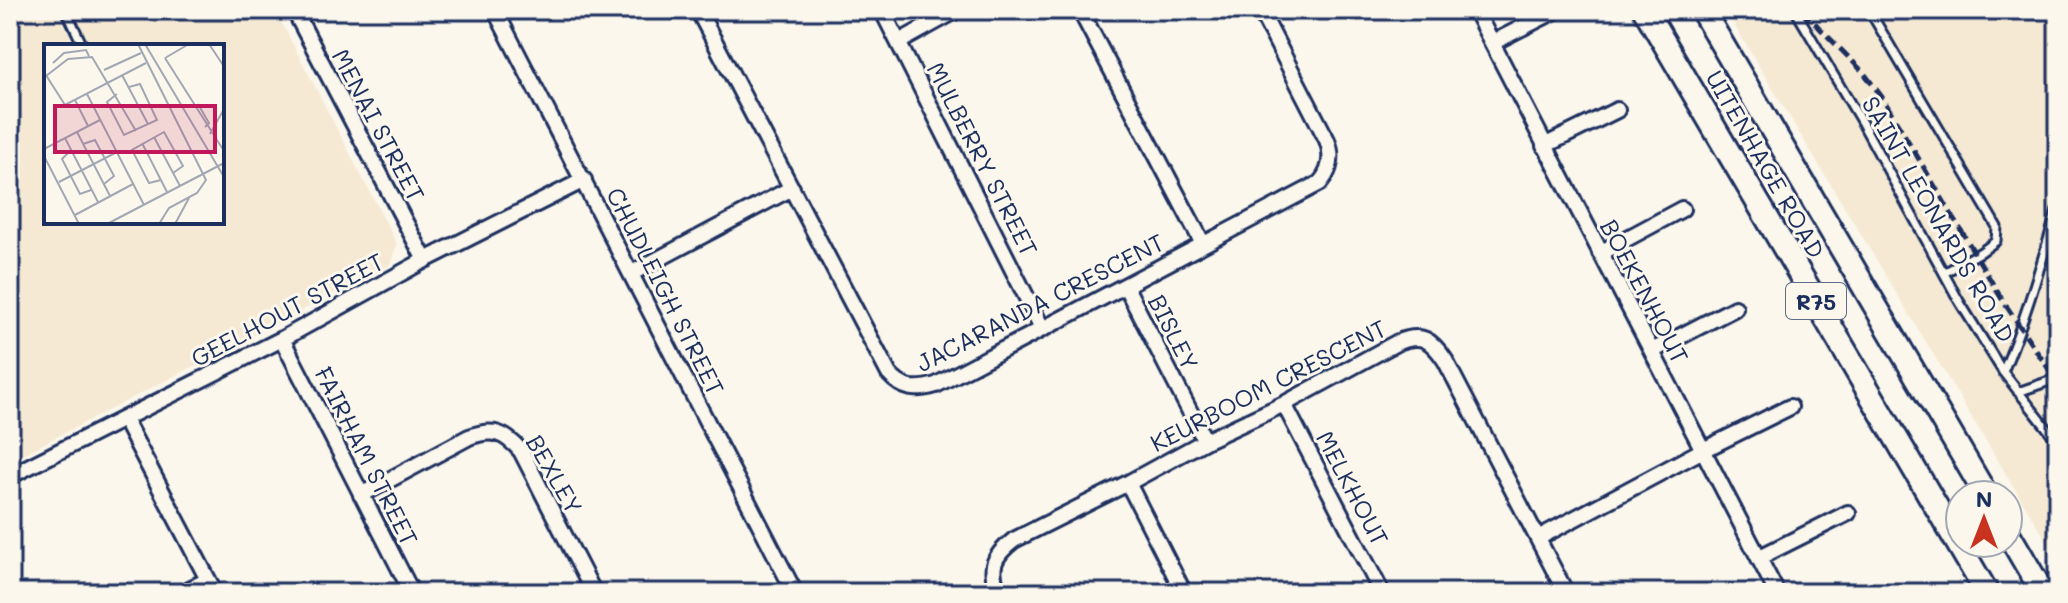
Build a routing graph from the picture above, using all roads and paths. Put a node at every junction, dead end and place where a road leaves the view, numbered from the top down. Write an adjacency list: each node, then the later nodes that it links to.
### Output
1 (66, 10): 17 (lane)
2 (294, 10): 26 (street, MENAI STREET)
3 (495, 10): 20 (street, CHUDLEIGH STREET)
4 (698, 10): 21 (street, JACARANDA CRESCENT)
5 (882, 10): 15 (street, MULBERRY STREET)
6 (957, 10): 15 (street)
7 (1080, 10): 24 (street)
8 (1260, 10): 24 (street, JACARANDA CRESCENT)
9 (1475, 10): 16 (street, BOEKENHOUT)
10 (1645, 10): 61 (main road, UITENHAGE ROAD / R75)
11 (1702, 10): 44 (main road, UITENHAGE ROAD / R75)
12 (1795, 10): 28 (lane, SAINT LEONARDS ROAD)
13 (1869, 10): 28 (lane)
14 (1553, 12): 16 (street)
15 (899, 42): 31 (street, MULBERRY STREET)
16 (1492, 43): 19 (street, BOEKENHOUT)
17 (82, 44)
18 (1617, 110): 19 (street)
19 (1544, 146): 25 (street, BOEKENHOUT)
20 (584, 180): 26 (street, GEELHOUT STREET); 27 (street, CHUDLEIGH STREET)
21 (792, 188): 27 (street); 31 (street, JACARANDA CRESCENT)
22 (2058, 207): 34 (lane)
23 (1682, 209): 25 (street)
24 (1203, 244): 29 (street, JACARANDA CRESCENT)
25 (1600, 253): 33 (street, BOEKENHOUT)
26 (425, 260): 32 (street, GEELHOUT STREET)
27 (632, 273): 55 (street, CHUDLEIGH STREET)
28 (1944, 273): 34 (lane, SAINT LEONARDS ROAD)
29 (1126, 287): 31 (street, JACARANDA CRESCENT); 40 (street, BISLEY)
30 (1735, 308): 33 (street)
31 (1042, 328)
32 (282, 339): 39 (street, GEELHOUT STREET); 46 (street, FAIRHAM STREET)
33 (1652, 351): 42 (street, BOEKENHOUT)
34 (2003, 372): 36 (lane, SAINT LEONARDS ROAD)
35 (2058, 378): 36 (lane)
36 (2018, 392): 41 (lane, SAINT LEONARDS ROAD)
37 (1284, 404): 40 (street, KEURBOOM CRESCENT); 48 (street, KEURBOOM CRESCENT); 58 (street, MELKHOUT)
38 (1790, 407): 42 (street)
39 (124, 419): 43 (street, GEELHOUT STREET); 51 (street)
40 (1205, 441): 45 (street, KEURBOOM CRESCENT)
41 (2058, 442)
42 (1703, 450): 48 (street); 49 (street, BOEKENHOUT)
43 (10, 476)
44 (1977, 479)
45 (1128, 483): 56 (street, KEURBOOM CRESCENT); 57 (street)
46 (361, 495): 53 (street, FAIRHAM STREET); 54 (street, BEXLEY)
47 (1848, 513): 49 (street)
48 (1538, 538): 59 (street, KEURBOOM CRESCENT)
49 (1760, 557): 60 (street, BOEKENHOUT)
50 (2023, 559): 62 (main road)
51 (212, 586): 52 (street)
52 (181, 593)
53 (412, 593)
54 (594, 593)
55 (795, 593)
56 (999, 593)
57 (1184, 593)
58 (1382, 593)
59 (1566, 593)
60 (1777, 593)
61 (1987, 593)
62 (2043, 593)

